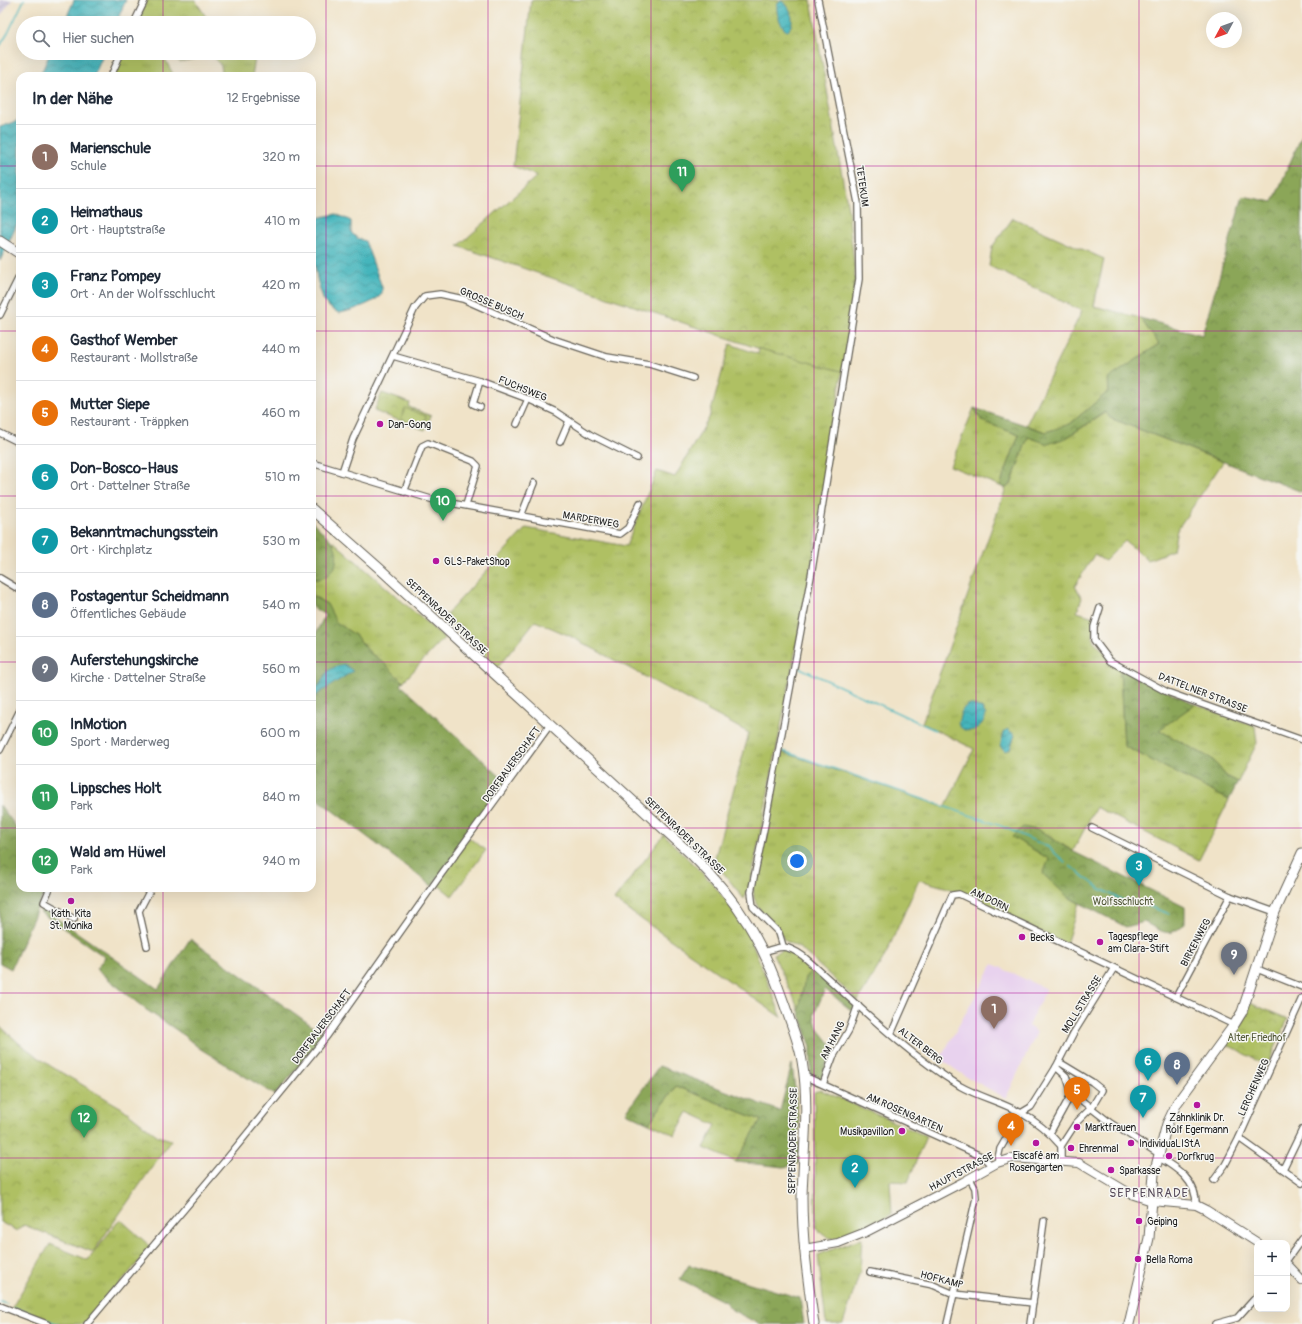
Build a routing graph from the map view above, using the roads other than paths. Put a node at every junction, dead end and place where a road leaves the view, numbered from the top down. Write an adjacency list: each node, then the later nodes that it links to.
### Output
1 (145, 0): 3 (street)
2 (818, 0): 44 (street, TETEKUM)
3 (137, 16)
4 (118, 60): 5 (street)
5 (113, 72)
6 (0, 241): 7 (main road)
7 (16, 251)
8 (16, 283): 9 (street)
9 (0, 315)
10 (393, 356): 11 (street, GROSSE BUSCH); 12 (street, FUCHSWEG); 22 (street, GROSSE BUSCH)
11 (693, 378)
12 (480, 381): 13 (street, FUCHSWEG); 14 (street)
13 (528, 399): 15 (street, FUCHSWEG); 16 (street)
14 (480, 407)
15 (569, 421): 19 (street); 20 (street, FUCHSWEG)
16 (517, 424)
17 (0, 433): 18 (street)
18 (16, 441)
19 (560, 442)
20 (637, 458)
21 (316, 464): 22 (street, MARDERWEG)
22 (342, 472): 24 (street, MARDERWEG)
23 (534, 483): 28 (street)
24 (404, 492): 26 (street, MARDERWEG); 26 (street)
25 (640, 502): 28 (street, MARDERWEG)
26 (466, 505): 28 (street, MARDERWEG)
27 (316, 513): 33 (main road, SEPPENRADER STRASSE)
28 (521, 516)
29 (0, 578): 30 (street)
30 (16, 588)
31 (1100, 608): 34 (street, DATTELNER STRASSE)
32 (16, 718): 35 (street)
33 (550, 725): 45 (main road, SEPPENRADER STRASSE); 86 (street, DORFBAUERSCHAFT)
34 (1302, 740)
35 (0, 750)
36 (1092, 828): 40 (street)
37 (1302, 853): 41 (main road)
38 (48, 892): 42 (street)
39 (149, 892): 43 (street)
40 (1230, 896): 41 (street); 49 (street, BIRKENWEG)
41 (1275, 912): 47 (main road)
42 (74, 919)
43 (147, 946)
44 (783, 946): 45 (street); 51 (street, ALTER BERG)
45 (764, 952): 55 (main road, SEPPENRADER STRASSE)
46 (1114, 968): 49 (street); 53 (street, AM DORN); 54 (street, MOLLSTRASSE)
47 (1257, 969): 48 (street); 52 (main road)
48 (1302, 988)
49 (1176, 997): 52 (street)
50 (1302, 998): 62 (street, LERCHENWEG)
51 (858, 1005): 53 (street, ALTER BERG); 56 (street, AM HANG)
52 (1234, 1025): 64 (main road)
53 (891, 1034): 59 (street, ALTER BERG)
54 (1057, 1064): 57 (street); 58 (street); 59 (street, MOLLSTRASSE)
55 (806, 1077): 56 (street, AM ROSENGARTEN); 76 (main road, SEPPENRADER STRASSE)
56 (823, 1084): 66 (street, AM ROSENGARTEN)
57 (1072, 1093): 58 (street); 61 (street)
58 (1092, 1107): 63 (street); 64 (street)
59 (1021, 1113): 61 (street, ALTER BERG); 66 (street, MOLLSTRASSE)
60 (1302, 1130): 67 (street)
61 (1050, 1133): 63 (street, ALTER BERG)
62 (1239, 1138): 67 (street); 69 (street, LERCHENWEG)
63 (1061, 1146): 65 (street)
64 (1158, 1155): 71 (main road); 72 (street)
65 (1061, 1161): 66 (street, HAUPTSTRASSE); 71 (street, HAUPTSTRASSE)
66 (994, 1164): 68 (street, HAUPTSTRASSE)
67 (1283, 1169): 70 (street)
68 (970, 1179): 76 (street, HAUPTSTRASSE); 81 (street)
69 (1214, 1180)
70 (1302, 1183)
71 (1152, 1201): 72 (street, HAUPTSTRASSE); 90 (main road)
72 (1196, 1205): 75 (street)
73 (1044, 1221): 83 (street)
74 (1302, 1239): 77 (street)
75 (1254, 1241)
76 (804, 1249): 87 (main road, SEPPENRADER STRASSE)
77 (1290, 1256)
78 (1290, 1267): 80 (street)
79 (870, 1272): 81 (street, HOFKAMP)
80 (1302, 1280)
81 (954, 1294): 83 (street, HOFKAMP); 88 (street)
82 (1254, 1299): 91 (street)
83 (1033, 1302): 89 (street)
84 (0, 1306): 85 (street)
85 (47, 1324)
86 (87, 1324)
87 (814, 1324)
88 (947, 1324)
89 (1030, 1324)
90 (1128, 1324)
91 (1215, 1324)

